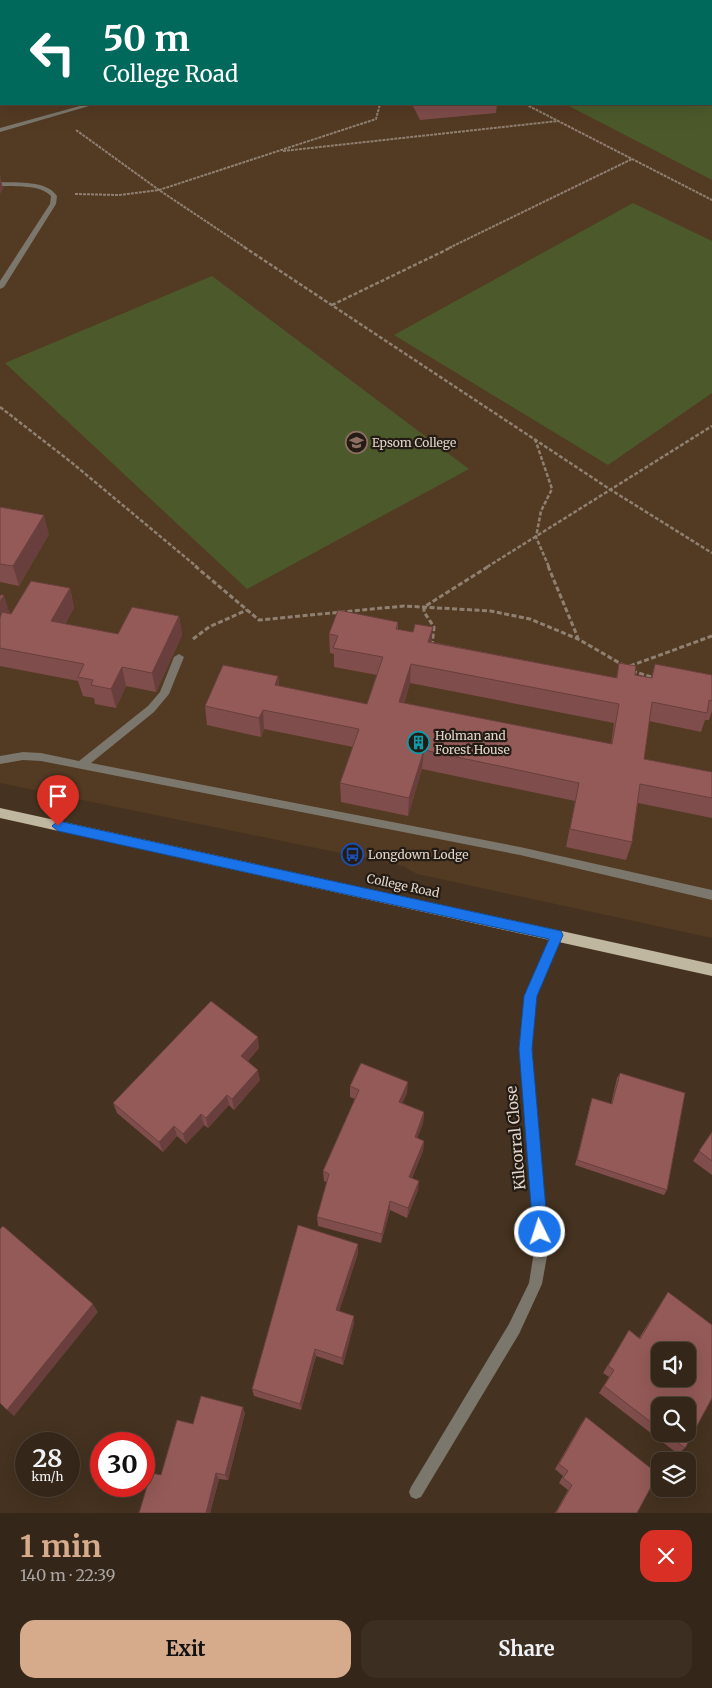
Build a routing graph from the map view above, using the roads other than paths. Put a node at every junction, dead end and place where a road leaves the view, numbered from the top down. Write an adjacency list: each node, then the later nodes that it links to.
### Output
1 (86, 105): 2 (street)
2 (73, 107): 3 (street)
3 (0, 130)
4 (0, 184): 5 (street)
5 (0, 288)
6 (179, 657): 8 (street)
7 (0, 760): 8 (street)
8 (81, 765): 10 (street)
9 (0, 813): 11 (main road, College Road)
10 (712, 895)
11 (557, 935): 12 (main road, College Road); 13 (street, Kilcorral Close)
12 (712, 970)
13 (416, 1492)

